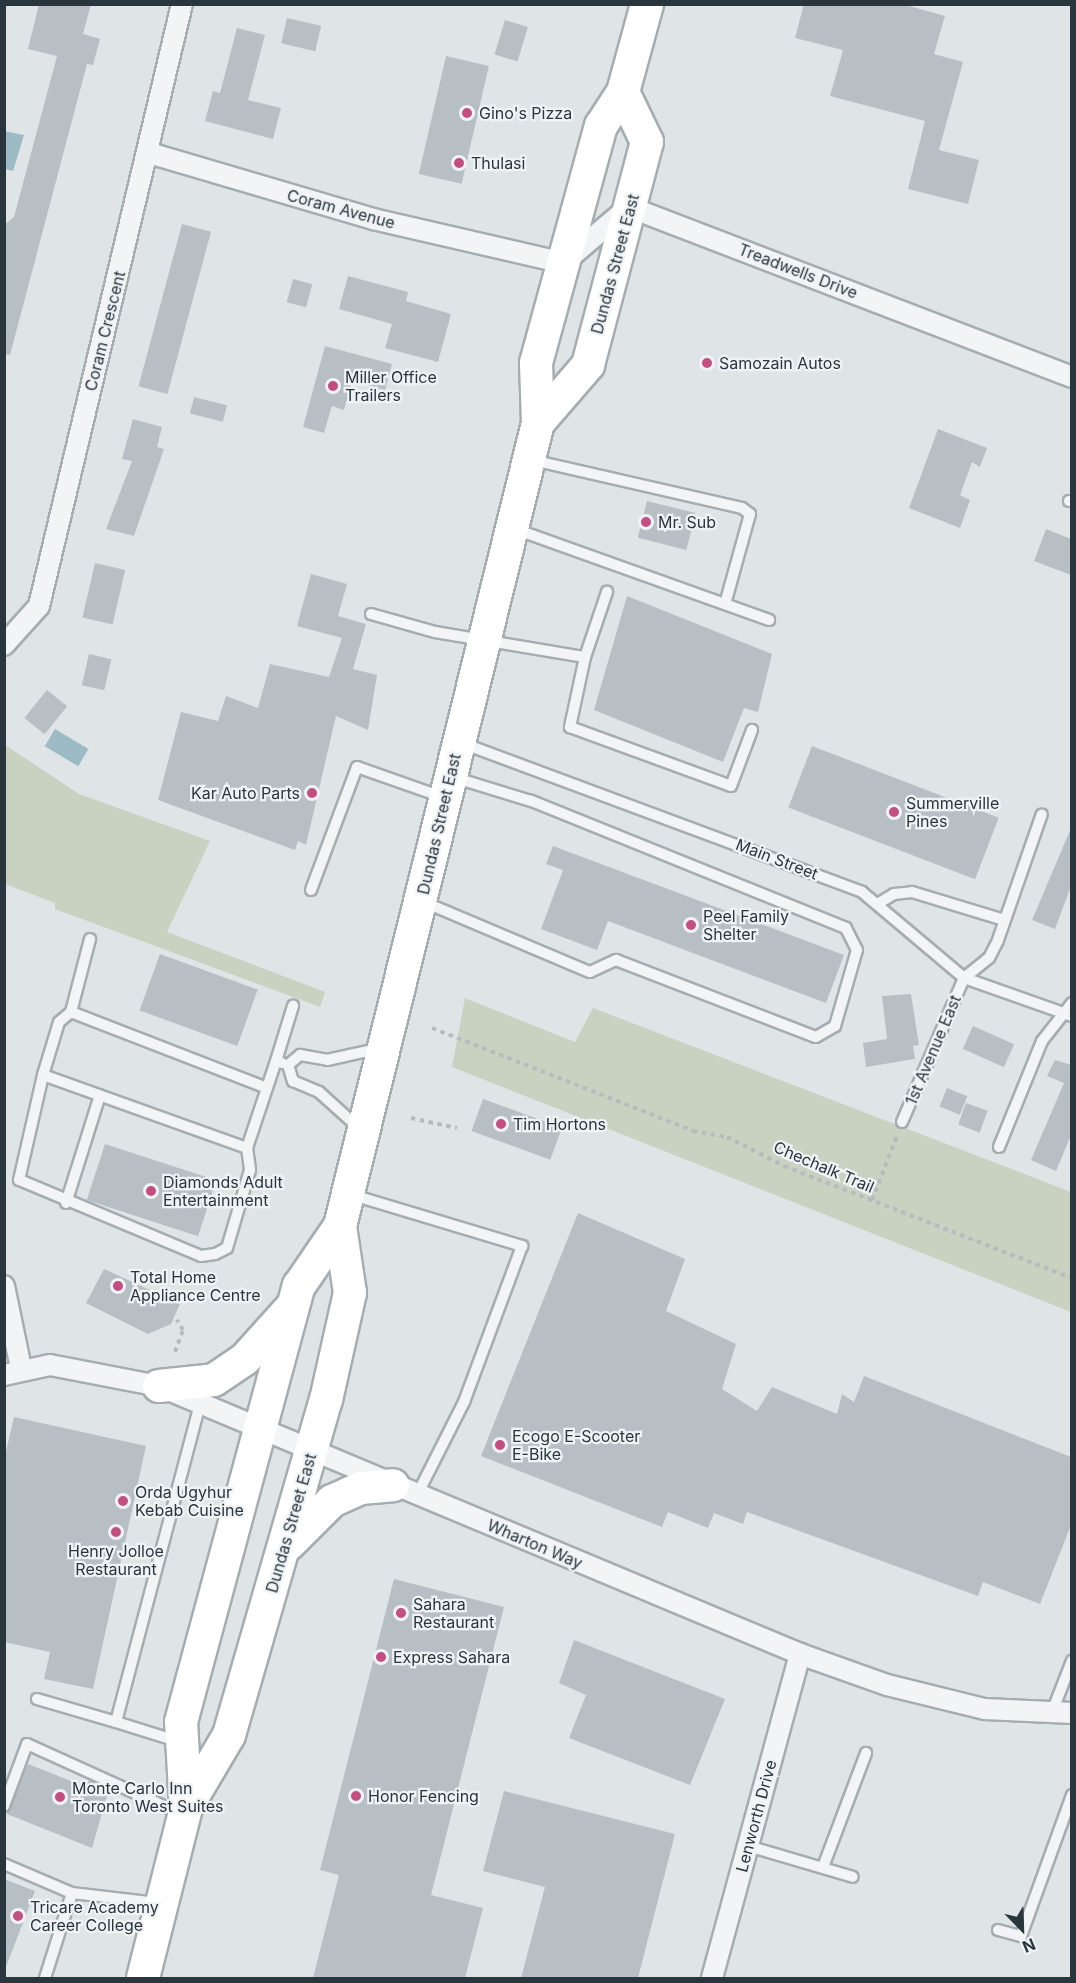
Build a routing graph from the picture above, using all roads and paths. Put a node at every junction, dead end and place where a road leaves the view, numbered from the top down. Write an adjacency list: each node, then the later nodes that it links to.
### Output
1 (182, 4): 4 (street, Coram Crescent)
2 (647, 4): 3 (main road, Dundas Street East)
3 (623, 92): 5 (main road, Dundas Street East); 6 (main road, Dundas Street East)
4 (149, 153): 6 (street, Coram Avenue); 16 (street, Coram Crescent)
5 (630, 207): 6 (street); 7 (street, Treadwells Drive); 8 (main road, Dundas Street East)
6 (550, 259): 8 (main road, Dundas Street East)
7 (1071, 377)
8 (538, 423): 9 (main road, Dundas Street East)
9 (529, 459): 10 (main road, Dundas Street East); 12 (lane)
10 (512, 528): 12 (lane); 15 (main road, Dundas Street East)
11 (607, 592): 17 (lane)
12 (725, 604): 14 (lane)
13 (371, 614): 15 (lane)
14 (769, 620)
15 (485, 637): 17 (lane); 19 (main road, Dundas Street East)
16 (4, 645)
17 (585, 657): 18 (lane)
18 (752, 730)
19 (459, 742): 20 (main road, Dundas Street East); 24 (lane, Main Street)
20 (448, 787): 22 (lane); 23 (main road, Dundas Street East); 23 (lane)
21 (1042, 814): 25 (lane)
22 (311, 890)
23 (421, 900): 33 (main road, Dundas Street East)
24 (879, 903): 25 (lane); 27 (lane, Main Street)
25 (1004, 920): 27 (lane)
26 (90, 939): 30 (lane)
27 (964, 978): 31 (lane, Main Street); 40 (lane, 1st Avenue East)
28 (1071, 1003): 31 (lane)
29 (294, 1006): 34 (lane)
30 (70, 1012): 36 (lane); 37 (lane)
31 (1068, 1015): 43 (lane)
32 (432, 1028): 46 (path, Chechalk Trail)
33 (385, 1047): 35 (lane); 42 (main road, Dundas Street East)
34 (276, 1061): 35 (lane); 37 (lane)
35 (288, 1065): 42 (lane)
36 (43, 1075): 38 (lane); 47 (lane)
37 (267, 1088): 44 (lane)
38 (100, 1095): 44 (lane); 47 (lane)
39 (411, 1118): 41 (path)
40 (902, 1122): 46 (path)
41 (457, 1128)
42 (364, 1132): 45 (main road, Dundas Street East)
43 (999, 1147)
44 (247, 1148): 47 (lane)
45 (349, 1194): 48 (main road, Dundas Street East); 59 (lane)
46 (872, 1200): 49 (path, Chechalk Trail)
47 (66, 1203)
48 (340, 1226): 51 (main road, Dundas Street East); 58 (main road, Dundas Street East)
49 (1071, 1278)
50 (4, 1286): 54 (street)
51 (294, 1304): 55 (main road); 57 (main road, Dundas Street East)
52 (177, 1320): 53 (path)
53 (175, 1352)
54 (13, 1371): 55 (street, Wharton Way)
55 (159, 1386): 56 (street, Wharton Way)
56 (200, 1404): 57 (street, Wharton Way); 65 (lane)
57 (262, 1429): 58 (street, Wharton Way); 66 (main road, Dundas Street East)
58 (312, 1450): 59 (street, Wharton Way); 60 (main road, Dundas Street East)
59 (405, 1490): 60 (main road); 61 (street, Wharton Way)
60 (282, 1551): 70 (main road, Dundas Street East)
61 (800, 1654): 64 (street, Wharton Way); 71 (street, Lenworth Drive)
62 (1071, 1661): 64 (lane)
63 (37, 1699): 65 (lane)
64 (1062, 1712)
65 (116, 1722): 66 (lane)
66 (182, 1743): 70 (main road, Dundas Street East)
67 (866, 1753): 73 (lane)
68 (1071, 1795): 77 (lane)
69 (4, 1806): 70 (lane)
70 (185, 1812): 76 (main road, Dundas Street East)
71 (748, 1846): 73 (lane); 80 (street, Lenworth Drive)
72 (4, 1864): 75 (lane)
73 (823, 1867): 74 (lane)
74 (853, 1877)
75 (72, 1893): 76 (lane); 78 (lane)
76 (162, 1904): 79 (main road, Dundas Street East)
77 (998, 1930)
78 (45, 1978)
79 (143, 1978)
80 (712, 1978)

